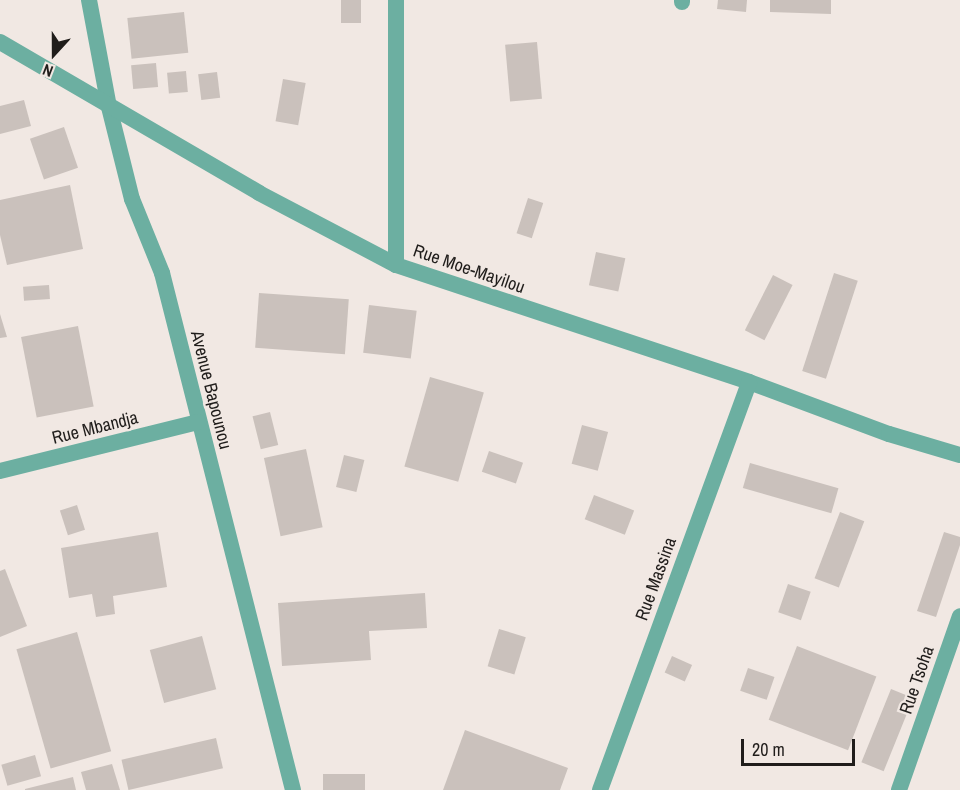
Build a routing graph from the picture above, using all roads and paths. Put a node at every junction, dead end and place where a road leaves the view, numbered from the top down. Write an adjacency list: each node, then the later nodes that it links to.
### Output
1 (89, 0): 4 (street, Avenue Bapounou)
2 (396, 0): 5 (street)
3 (0, 42): 4 (street, Rue Moe-Mayilou)
4 (109, 107): 5 (street, Rue Moe-Mayilou); 7 (street, Avenue Bapounou)
5 (396, 265): 6 (street, Rue Moe-Mayilou)
6 (749, 382): 8 (street, Rue Moe-Mayilou); 12 (street, Rue Massina)
7 (198, 422): 9 (street, Rue Mbandja); 11 (street, Avenue Bapounou)
8 (960, 455)
9 (0, 471)
10 (960, 616): 13 (street, Rue Tsoha)
11 (293, 790)
12 (600, 790)
13 (898, 790)

